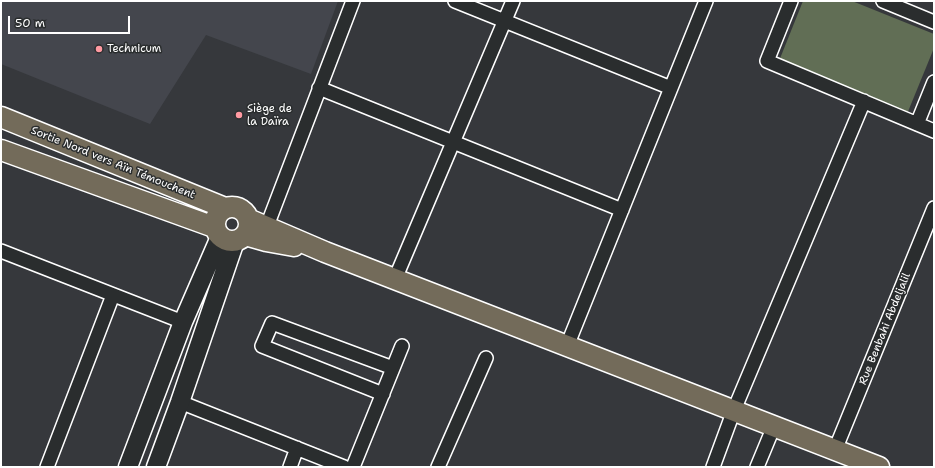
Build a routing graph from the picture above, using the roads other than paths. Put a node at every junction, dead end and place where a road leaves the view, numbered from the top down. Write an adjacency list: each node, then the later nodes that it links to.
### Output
1 (353, 1): 10 (street)
2 (455, 1): 7 (street)
3 (513, 1): 7 (street)
4 (706, 1): 11 (street)
5 (791, 1): 12 (street)
6 (883, 1): 8 (street)
7 (504, 22): 11 (street); 16 (street)
8 (934, 22)
9 (934, 82): 14 (street)
10 (319, 88): 16 (street); 21 (street)
11 (671, 88): 20 (street)
12 (864, 101): 14 (street); 32 (street)
13 (1, 117): 18 (main road, Sortie Nord vers Aïn Témouchent)
14 (917, 124): 15 (street)
15 (934, 131)
16 (453, 142): 20 (street); 23 (street)
17 (1, 150): 21 (main road)
18 (225, 208): 21 (main road); 21 (main road, Sortie Nord vers Aïn Témouchent)
19 (934, 208): 35 (street, Rue Benbahi Abdeljalil)
20 (622, 210): 27 (street)
21 (238, 231): 23 (main road); 25 (street); 31 (street)
22 (1, 251): 24 (street)
23 (395, 279): 27 (main road)
24 (114, 295): 25 (street); 36 (street)
25 (183, 322): 37 (street)
26 (402, 346): 29 (street)
27 (567, 346): 32 (main road)
28 (486, 358): 42 (street)
29 (393, 368): 30 (street); 30 (street)
30 (383, 394): 41 (street)
31 (180, 402): 34 (street); 38 (street)
32 (734, 410): 33 (main road); 43 (street)
33 (774, 426): 35 (main road); 44 (street)
34 (297, 448): 39 (street); 40 (street)
35 (835, 450): 45 (main road)
36 (47, 467)
37 (128, 467)
38 (156, 467)
39 (290, 467)
40 (344, 467)
41 (353, 467)
42 (438, 467)
43 (714, 467)
44 (757, 467)
45 (879, 467)

